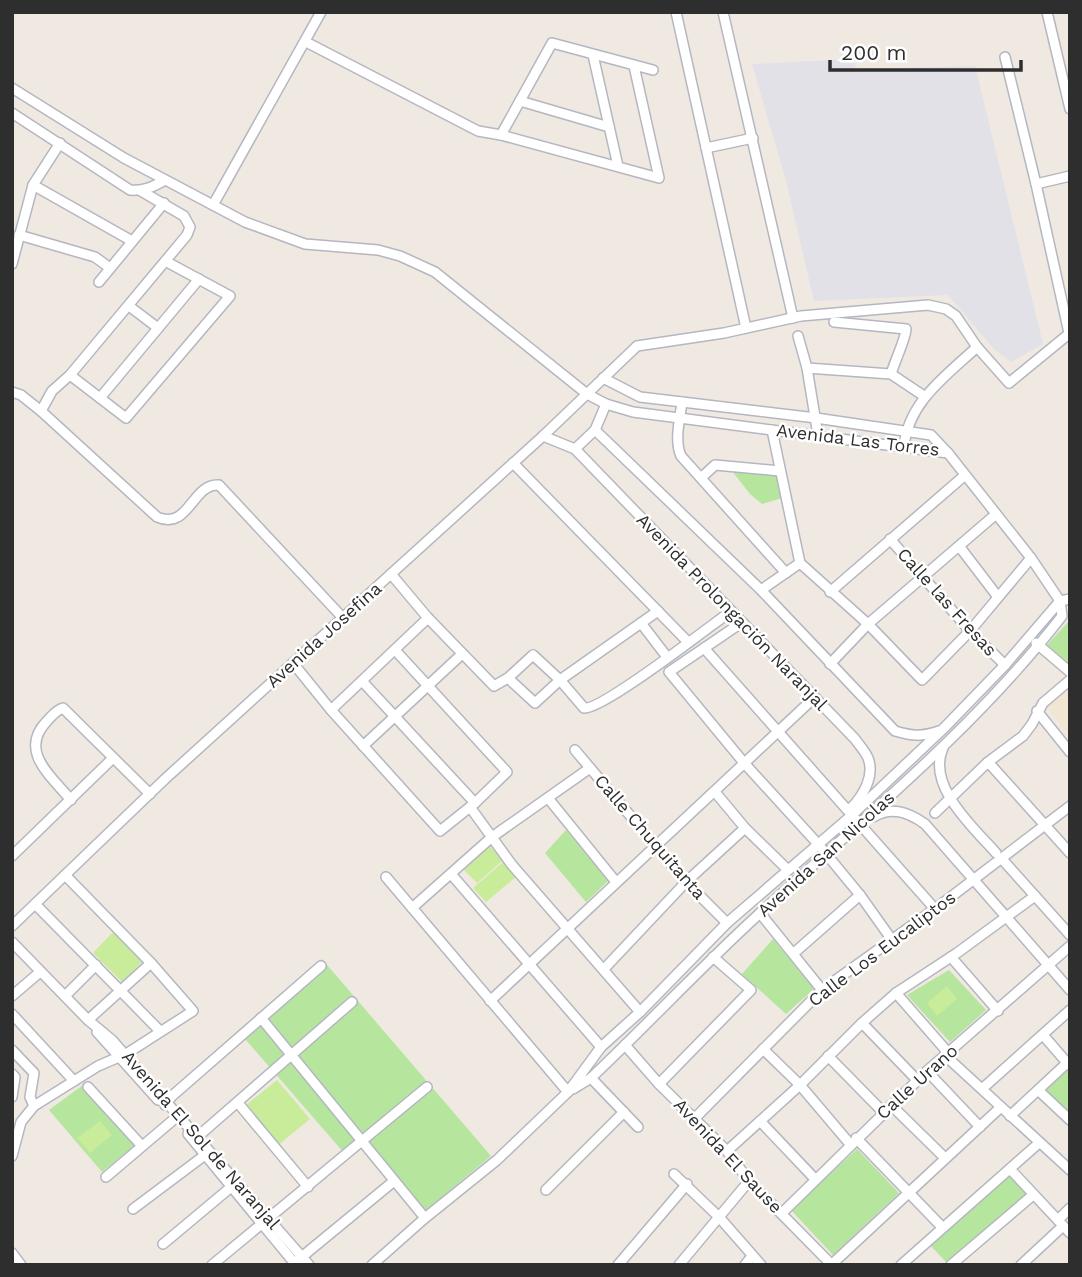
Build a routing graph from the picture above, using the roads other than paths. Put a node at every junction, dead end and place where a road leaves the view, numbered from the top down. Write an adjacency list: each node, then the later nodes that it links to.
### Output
1 (321, 12): 5 (street)
2 (676, 12): 18 (street)
3 (723, 12): 16 (street)
4 (1047, 12): 12 (street)
5 (306, 42): 15 (street); 26 (street)
6 (593, 55): 8 (street); 11 (street); 14 (street)
7 (1006, 57): 22 (street)
8 (634, 66): 9 (street); 19 (street)
9 (653, 70)
10 (12, 88): 21 (street, Avenida Las Torres)
11 (520, 101): 14 (street); 15 (street)
12 (1070, 109)
13 (12, 113): 17 (street)
14 (609, 127): 19 (street)
15 (502, 135): 19 (street)
16 (753, 138): 18 (street); 35 (street)
17 (60, 143): 23 (street); 24 (street)
18 (706, 148): 38 (street)
19 (618, 166)
20 (1070, 176): 22 (street)
21 (165, 180): 24 (street); 26 (street, Avenida Las Torres)
22 (1036, 184): 39 (street)
23 (33, 186): 27 (street); 28 (street)
24 (141, 191): 25 (street)
25 (164, 203): 28 (street); 29 (street)
26 (213, 205): 47 (street, Avenida Las Torres)
27 (19, 235): 30 (street); 31 (street)
28 (132, 242): 31 (street)
29 (167, 261): 32 (street); 34 (street)
30 (12, 264)
31 (110, 268): 33 (street)
32 (198, 279): 37 (street); 49 (street)
33 (99, 282)
34 (129, 306): 37 (street); 44 (street)
35 (793, 318): 38 (street); 41 (street)
36 (834, 322): 43 (street)
37 (158, 328): 49 (street)
38 (746, 328): 45 (street, Avenida Josefina)
39 (1069, 333): 41 (street)
40 (798, 336): 42 (street)
41 (977, 347): 48 (street)
42 (807, 368): 43 (street); 54 (street)
43 (891, 374): 48 (street)
44 (70, 375): 49 (street); 52 (street)
45 (603, 378): 47 (street, Avenida Josefina); 50 (street, Avenida Las Torres)
46 (12, 392): 52 (street)
47 (587, 394): 51 (street, Avenida Las Torres); 59 (street, Avenida Josefina)
48 (924, 396): 57 (street)
49 (100, 398)
50 (682, 402): 53 (street); 54 (street, Avenida Las Torres)
51 (607, 404): 53 (street, Avenida Las Torres); 55 (street)
52 (41, 411): 81 (street)
53 (680, 418): 56 (street, Avenida Las Torres); 66 (street)
54 (816, 418): 57 (street, Avenida Las Torres); 58 (street)
55 (595, 430): 61 (street); 75 (street, Avenida Prolongación Naranjal)
56 (772, 430): 58 (street, Avenida Las Torres); 64 (street)
57 (906, 430): 60 (street); 62 (street, Avenida Las Torres)
58 (818, 435): 60 (street, Avenida Las Torres)
59 (544, 436): 61 (street, Avenida Prolongación Naranjal); 63 (street, Avenida Josefina)
60 (904, 447): 62 (street, Avenida Las Torres)
61 (575, 449): 80 (street, Avenida Prolongación Naranjal)
62 (948, 453): 65 (street)
63 (513, 463): 73 (street, Avenida Josefina); 79 (street)
64 (780, 471): 66 (street); 71 (street)
65 (964, 476): 67 (street); 68 (street)
66 (701, 478): 72 (street)
67 (995, 514): 69 (street); 70 (street)
68 (890, 540): 74 (street, Calle las Fresas); 76 (street)
69 (959, 546): 74 (street); 77 (street)
70 (1031, 558): 77 (street); 78 (street)
71 (800, 563): 72 (street); 76 (street)
72 (786, 573): 75 (street)
73 (391, 575): 81 (street, Avenida Josefina); 82 (street)
74 (923, 577): 85 (street); 86 (street, Calle las Fresas)
75 (761, 590): 95 (street, Avenida Prolongación Naranjal)
76 (830, 592): 85 (street)
77 (998, 597): 86 (street)
78 (1065, 600): 87 (street, Avenida San Nicolas); 89 (street, Avenida San Nicolas)
79 (658, 611): 84 (street); 88 (street)
80 (730, 612): 83 (street, Avenida Prolongación Naranjal); 88 (street)
81 (343, 618): 94 (street, Avenida Josefina)
82 (428, 618): 91 (street); 92 (street)
83 (741, 623): 90 (street); 103 (street, Avenida Prolongación Naranjal)
84 (641, 624): 93 (street); 99 (street)
85 (868, 624): 86 (street); 95 (street)
86 (970, 631): 96 (street, Calle las Fresas)
87 (1029, 637): 89 (street); 96 (street, Avenida San Nicolas)
88 (688, 642): 93 (street)
89 (1039, 646): 97 (street); 109 (street, Avenida San Nicolas)
90 (705, 648): 108 (street); 115 (street)
91 (395, 650): 101 (street); 102 (street)
92 (462, 654): 98 (street); 102 (street)
93 (667, 657): 99 (street)
94 (293, 663): 104 (street); 118 (street, Avenida Josefina)
95 (830, 664): 107 (street, Avenida Prolongación Naranjal)
96 (1005, 665): 107 (street, Avenida San Nicolas)
97 (1070, 673)
98 (508, 678): 99 (street); 99 (street)
99 (560, 680)
100 (1070, 680): 105 (street)
101 (362, 681): 104 (street); 106 (street)
102 (429, 686): 106 (street); 122 (street)
103 (815, 697): 108 (street); 124 (street, Avenida Prolongación Naranjal)
104 (331, 710): 110 (street)
105 (1037, 711): 112 (street); 114 (street)
106 (395, 716): 110 (street); 122 (street)
107 (943, 729): 124 (street, Avenida San Nicolas)
108 (779, 731): 115 (street); 124 (street)
109 (948, 741): 120 (street); 127 (street, Avenida San Nicolas)
110 (363, 746): 122 (street)
111 (575, 750): 116 (street, Calle Chuquitanta)
112 (1070, 752)
113 (113, 758): 118 (street); 121 (street); 121 (street)
114 (988, 762): 120 (street); 126 (street)
115 (745, 764): 117 (street); 130 (street)
116 (590, 768): 119 (street); 131 (street, Calle Chuquitanta)
117 (715, 792): 128 (street); 131 (street)
118 (150, 794): 138 (street, Avenida Josefina)
119 (548, 798): 129 (street); 141 (street)
120 (949, 799): 125 (street); 135 (street)
121 (71, 800): 134 (street)
122 (472, 805): 129 (street)
123 (1070, 806): 126 (street, Calle Los Eucaliptos)
124 (849, 813): 127 (street); 130 (street, Avenida San Nicolas)
125 (934, 813)
126 (1045, 824): 132 (street); 135 (street, Calle Los Eucaliptos)
127 (860, 826): 133 (street, Avenida San Nicolas); 140 (street); 147 (street)
128 (745, 828): 136 (street); 142 (street)
129 (492, 837): 137 (street); 152 (street)
130 (818, 844): 133 (street); 136 (street, Avenida San Nicolas)
131 (655, 846): 141 (street); 142 (street, Calle Chuquitanta)
132 (1070, 853)
133 (826, 854): 143 (street); 148 (street, Avenida San Nicolas)
134 (12, 856)
135 (999, 856): 140 (street, Calle Los Eucaliptos); 144 (street)
136 (788, 870): 150 (street, Avenida San Nicolas)
137 (451, 874): 146 (street); 161 (street)
138 (65, 875): 145 (street, Avenida Josefina); 160 (street)
139 (386, 877): 146 (street)
140 (974, 880): 147 (street, Calle Los Eucaliptos); 149 (street)
141 (616, 882): 152 (street)
142 (686, 882): 150 (street, Calle Chuquitanta); 165 (street)
143 (860, 895): 154 (street); 157 (street)
144 (1035, 896): 149 (street); 153 (street)
145 (36, 905): 151 (street, Avenida Josefina); 162 (street)
146 (412, 908): 173 (street)
147 (935, 909): 154 (street, Calle Los Eucaliptos)
148 (760, 913): 157 (street); 158 (street, Avenida San Nicolas)
149 (1006, 917): 159 (street); 163 (street)
150 (727, 923): 177 (street, Avenida San Nicolas)
151 (12, 926)
152 (567, 928): 161 (street); 165 (street)
153 (1070, 935)
154 (892, 940): 168 (street, Calle Los Eucaliptos)
155 (12, 942): 166 (street, Avenida El Sol de Naranjal)
156 (1070, 946): 163 (street, Calle Urano)
157 (794, 953): 168 (street)
158 (713, 957): 184 (street, Avenida San Nicolas); 198 (street)
159 (951, 957): 170 (street); 176 (street)
160 (151, 963): 167 (street); 182 (street)
161 (529, 964): 173 (street); 185 (street)
162 (96, 965): 167 (street); 172 (street)
163 (1048, 965): 169 (street); 176 (street, Calle Urano)
164 (321, 966): 179 (street)
165 (604, 969): 177 (street)
166 (40, 972): 171 (street); 172 (street, Avenida El Sol de Naranjal)
167 (122, 990): 180 (street); 182 (street)
168 (822, 990): 186 (street, Calle Los Eucaliptos)
169 (1070, 990)
170 (896, 993): 181 (street); 188 (street)
171 (12, 996)
172 (65, 996): 180 (street, Avenida El Sol de Naranjal)
173 (490, 1001): 204 (street)
174 (352, 1002): 190 (street)
175 (1070, 1010): 183 (street)
176 (998, 1011): 188 (street, Calle Urano)
177 (640, 1012): 185 (street, Avenida San Nicolas)
178 (12, 1014): 197 (street)
179 (261, 1018): 190 (street); 208 (street)
180 (88, 1020): 189 (street, Avenida El Sol de Naranjal)
181 (862, 1023): 191 (street); 196 (street)
182 (160, 1031): 189 (street)
183 (1043, 1035): 192 (street); 202 (street)
184 (625, 1045): 195 (street, Avenida San Nicolas); 198 (street, Avenida El Sause)
185 (601, 1047): 204 (street, Avenida San Nicolas)
186 (763, 1049): 199 (street); 215 (street, Calle Los Eucaliptos)
187 (12, 1050): 207 (street)
188 (947, 1053): 193 (street, Calle Urano); 202 (street)
189 (122, 1056): 197 (street); 208 (street, Avenida El Sol de Naranjal)
190 (292, 1056): 206 (street); 222 (street)
191 (828, 1056): 199 (street); 212 (street)
192 (1068, 1065): 203 (street)
193 (927, 1071): 196 (street, Calle Urano); 219 (street)
194 (12, 1074): 205 (street)
195 (591, 1078): 204 (street, Avenida San Nicolas); 211 (street)
196 (917, 1080): 209 (street, Calle Urano)
197 (74, 1081): 207 (street)
198 (659, 1084): 215 (street, Avenida El Sause)
199 (800, 1085): 217 (street); 221 (street)
200 (88, 1087): 224 (street)
201 (427, 1087): 222 (street)
202 (983, 1088): 210 (street)
203 (1038, 1090): 213 (street); 216 (street)
204 (568, 1091): 246 (street, Avenida San Nicolas)
205 (12, 1098): 207 (street)
206 (238, 1103): 220 (street); 237 (street)
207 (32, 1104): 227 (street)
208 (166, 1104): 214 (street, Avenida El Sol de Naranjal)
209 (891, 1105): 212 (street, Calle Urano); 228 (street)
210 (1001, 1107): 213 (street); 219 (street)
211 (624, 1112): 218 (street); 239 (street)
212 (883, 1112): 221 (street, Calle Urano)
213 (1010, 1116): 223 (street)
214 (177, 1117): 220 (street, Avenida El Sol de Naranjal); 224 (street)
215 (694, 1119): 225 (street, Avenida El Sause)
216 (1070, 1120)
217 (760, 1121): 225 (street); 233 (street)
218 (638, 1127)
219 (980, 1127): 228 (street)
220 (196, 1138): 226 (street, Avenida El Sol de Naranjal); 247 (street, Avenida El Sol de Naranjal)
221 (853, 1141): 233 (street, Calle Urano); 240 (street)
222 (362, 1142): 234 (street); 237 (street)
223 (1039, 1143): 229 (street); 230 (street)
224 (142, 1146): 232 (street)
225 (727, 1151): 235 (street, Avenida El Sause)
226 (205, 1155): 238 (street, Avenida El Sol de Naranjal); 243 (street)
227 (12, 1156)
228 (945, 1158): 240 (street)
229 (1010, 1169): 241 (street); 249 (street)
230 (1070, 1170)
231 (674, 1174): 236 (street)
232 (106, 1177)
233 (815, 1180): 244 (street, Calle Urano)
234 (394, 1181): 246 (street); 253 (street)
235 (749, 1181): 244 (street, Avenida El Sause); 245 (street)
236 (687, 1184): 245 (street); 259 (street)
237 (308, 1187): 247 (street)
238 (230, 1188): 247 (street, Avenida El Sol de Naranjal); 250 (street)
239 (546, 1191)
240 (908, 1193): 249 (street); 254 (street)
241 (1033, 1195): 248 (street); 264 (street)
242 (1070, 1208): 248 (street)
243 (133, 1209)
244 (782, 1213): 254 (street, Avenida El Sause)
245 (719, 1217): 252 (street); 260 (street)
246 (425, 1218): 258 (street, Avenida San Nicolas)
247 (267, 1222): 253 (street, Avenida El Sol de Naranjal); 256 (street)
248 (1064, 1226): 265 (street)
249 (942, 1227): 263 (street)
250 (163, 1244)
251 (12, 1253): 255 (street)
252 (752, 1256): 261 (street); 262 (street)
253 (296, 1262): 257 (street, Avenida El Sol de Naranjal)
254 (831, 1264)
255 (21, 1265)
256 (212, 1265)
257 (309, 1265)
258 (372, 1265)
259 (618, 1265)
260 (679, 1265)
261 (745, 1265)
262 (761, 1265)
263 (901, 1265)
264 (951, 1265)
265 (1021, 1265)

